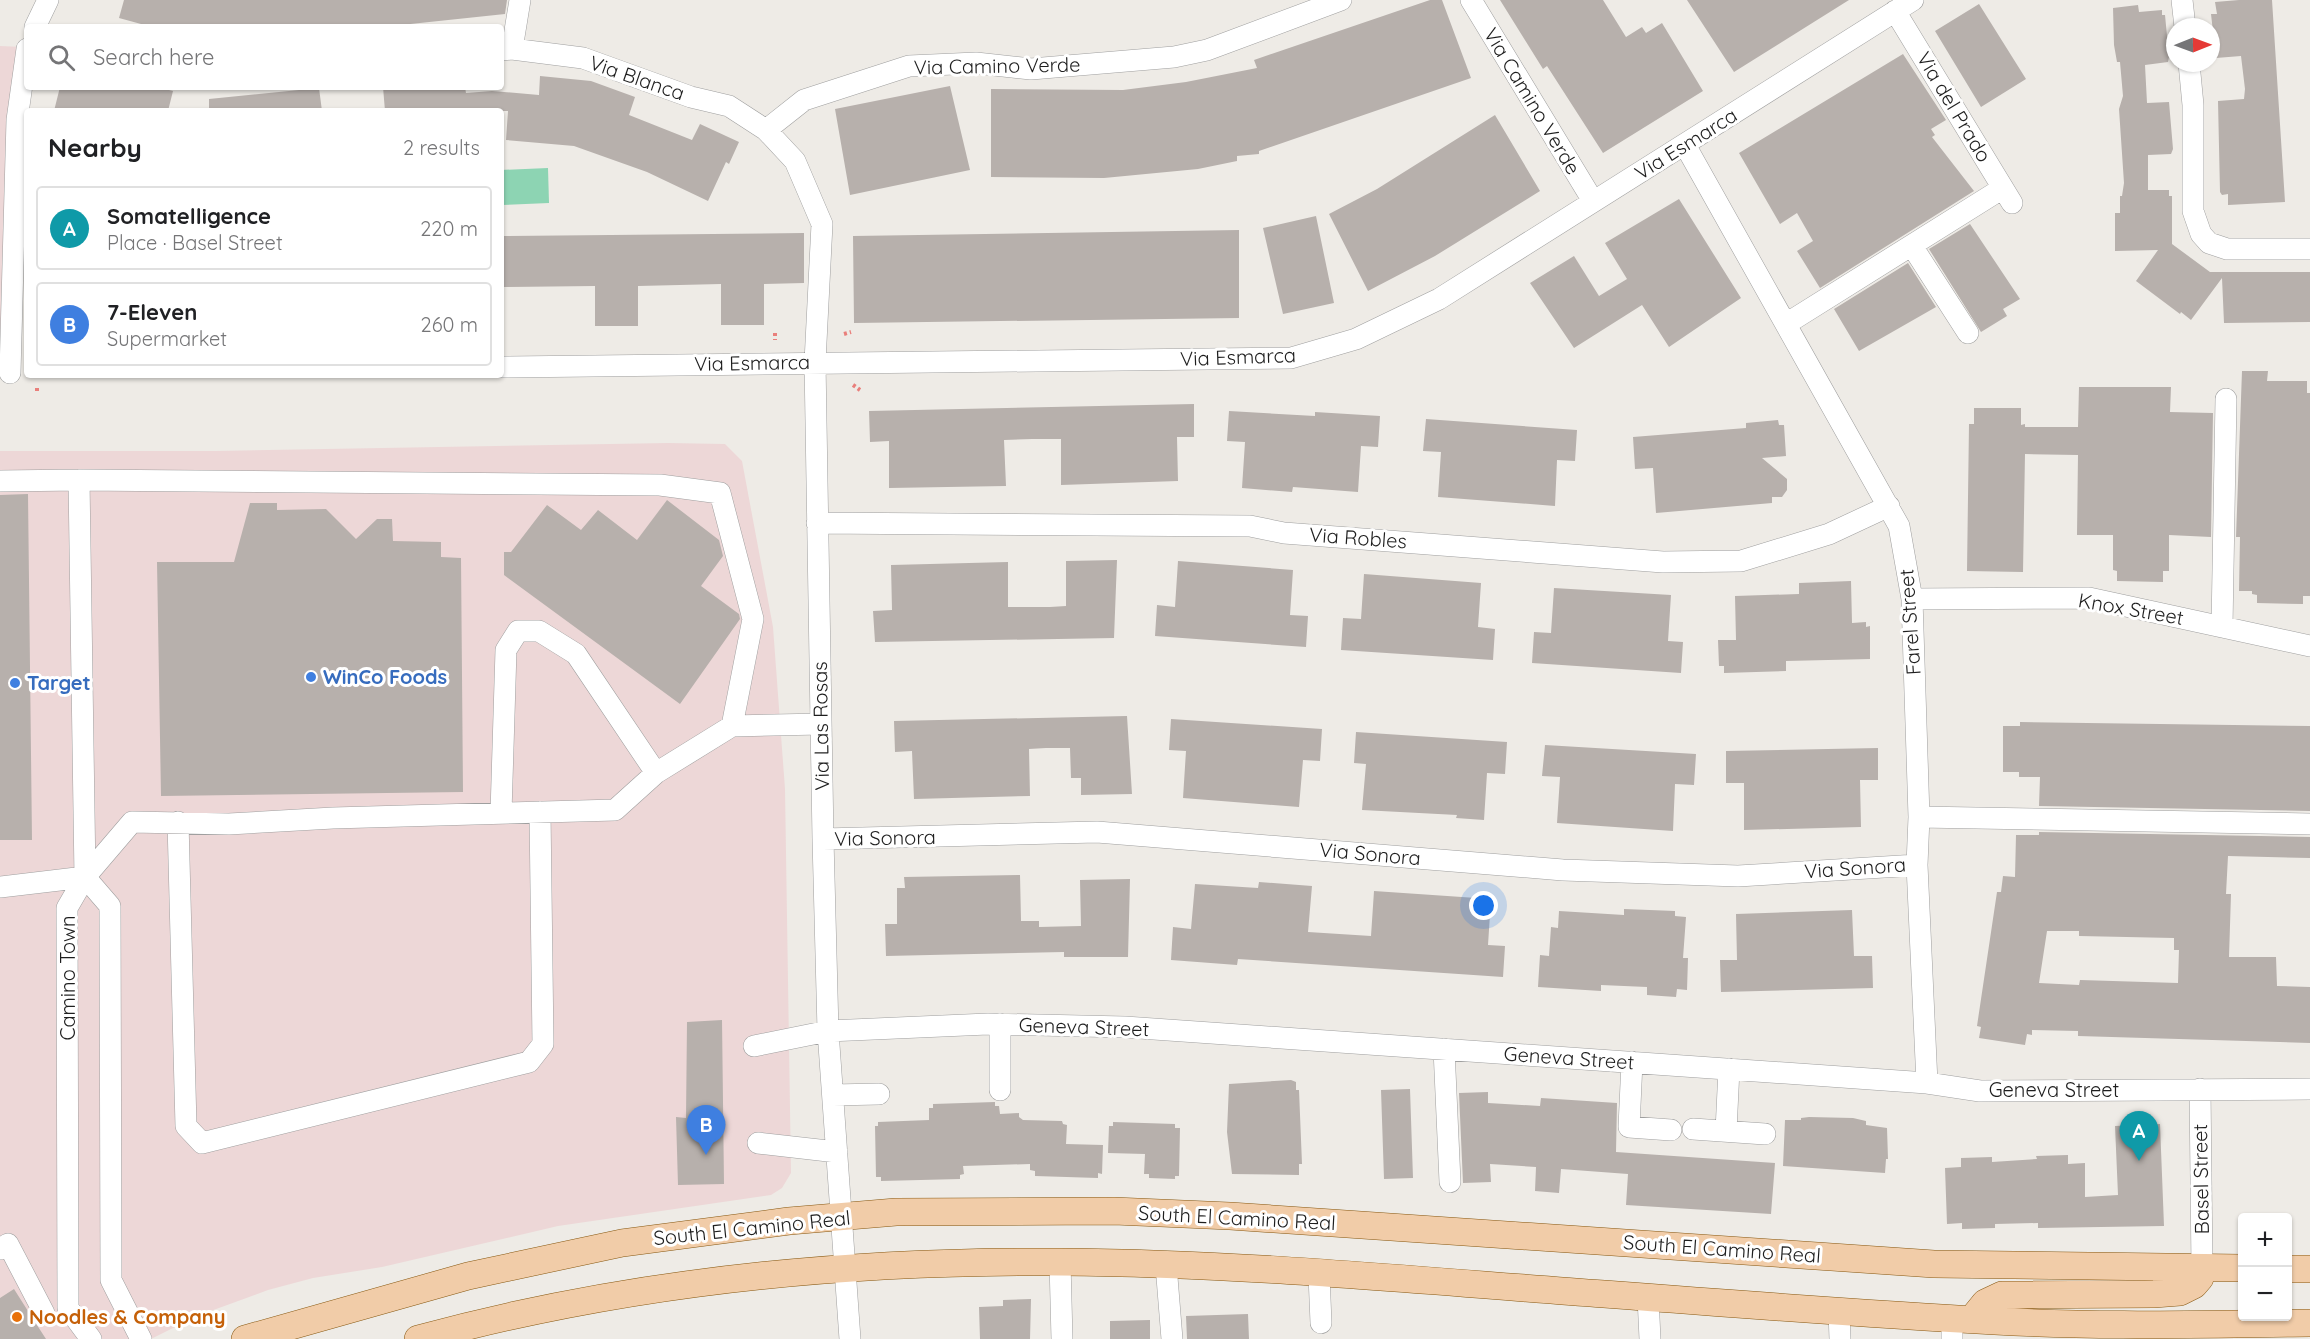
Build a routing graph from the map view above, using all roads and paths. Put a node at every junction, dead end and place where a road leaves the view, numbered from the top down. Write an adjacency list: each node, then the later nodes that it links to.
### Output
1 (48, 0): 8 (street)
2 (520, 0): 9 (street)
3 (1341, 0): 12 (street, Via Camino Verde)
4 (1471, 0): 14 (street, Via Camino Verde)
5 (2182, 0): 7 (street)
6 (1904, 5): 13 (street, Via Esmarca); 15 (street, Via del Prado)
7 (2184, 18)
8 (36, 24)
9 (507, 50): 12 (street, Via Blanca)
10 (24, 70): 25 (street)
11 (2190, 72): 16 (street)
12 (766, 130): 23 (street, Via Las Rosas)
13 (1685, 145): 14 (street, Via Esmarca); 17 (street, Farel Street)
14 (1593, 201): 23 (street, Via Esmarca)
15 (1912, 246): 17 (street); 20 (street)
16 (2310, 249)
17 (1786, 324): 31 (street, Farel Street)
18 (851, 332): 21 (path)
19 (775, 333): 22 (path)
20 (1968, 333)
21 (844, 334)
22 (775, 340)
23 (815, 362): 24 (street, Via Esmarca); 32 (street, Via Las Rosas)
24 (504, 367)
25 (22, 380)
26 (854, 385): 27 (path)
27 (860, 390)
28 (2226, 399): 34 (street)
29 (79, 480): 30 (street); 37 (street); 46 (street)
30 (0, 481)
31 (1889, 506): 32 (street, Via Robles); 33 (street, Farel Street)
32 (817, 523): 36 (street, Via Las Rosas)
33 (1912, 598): 34 (street, Knox Street); 41 (street, Farel Street)
34 (2222, 627): 35 (street, Knox Street)
35 (2310, 646)
36 (821, 724): 37 (street); 44 (street, Via Las Rosas)
37 (732, 726): 38 (street)
38 (656, 773): 39 (street); 40 (street)
39 (540, 812): 40 (street); 42 (street)
40 (501, 813): 42 (street)
41 (1919, 817): 43 (street); 45 (street, Farel Street)
42 (178, 822): 46 (street)
43 (2310, 824)
44 (823, 839): 45 (street, Via Sonora); 49 (street, Via Las Rosas)
45 (1917, 864): 54 (street, Farel Street)
46 (85, 877): 47 (street); 84 (street, Camino Town); 85 (street, Camino Town)
47 (0, 887)
48 (1000, 1024): 49 (street, Geneva Street); 51 (street, Geneva Street); 57 (street)
49 (828, 1031): 50 (street, Geneva Street); 59 (street, Via Las Rosas)
50 (754, 1046)
51 (1444, 1049): 52 (street, Geneva Street); 66 (street)
52 (1632, 1062): 53 (street, Geneva Street); 61 (street)
53 (1729, 1069): 54 (street, Geneva Street); 62 (street)
54 (1927, 1083): 55 (street, Geneva Street)
55 (2200, 1089): 56 (street, Geneva Street); 72 (street, Basel Street)
56 (2310, 1089)
57 (1000, 1090)
58 (879, 1094): 59 (street)
59 (833, 1095): 65 (street, Via Las Rosas)
60 (1693, 1129): 62 (street)
61 (1671, 1130)
62 (1726, 1131): 63 (street)
63 (1766, 1134)
64 (758, 1143): 65 (street)
65 (837, 1152): 67 (street, Via Las Rosas)
66 (1450, 1182)
67 (841, 1217): 71 (street, Via Las Rosas); 72 (main road, South El Camino Real); 86 (main road, South El Camino Real)
68 (0, 1250): 79 (street)
69 (1060, 1262): 70 (main road); 71 (main road); 89 (street)
70 (1166, 1265): 76 (main road); 90 (street)
71 (845, 1268): 87 (main road); 88 (street, Via Las Rosas)
72 (2202, 1268): 73 (main road, South El Camino Real); 82 (main road)
73 (2238, 1268)
74 (2292, 1269): 75 (main road)
75 (2310, 1269)
76 (1319, 1275): 77 (main road); 80 (street)
77 (1648, 1297): 78 (main road); 91 (street)
78 (1839, 1311): 82 (main road); 92 (street)
79 (44, 1313)
80 (1321, 1323)
81 (2310, 1323): 83 (main road)
82 (1959, 1325): 83 (main road)
83 (2259, 1331)
84 (91, 1339)
85 (141, 1339)
86 (245, 1339)
87 (418, 1339)
88 (850, 1339)
89 (1062, 1339)
90 (1172, 1339)
91 (1650, 1339)
92 (1840, 1339)

